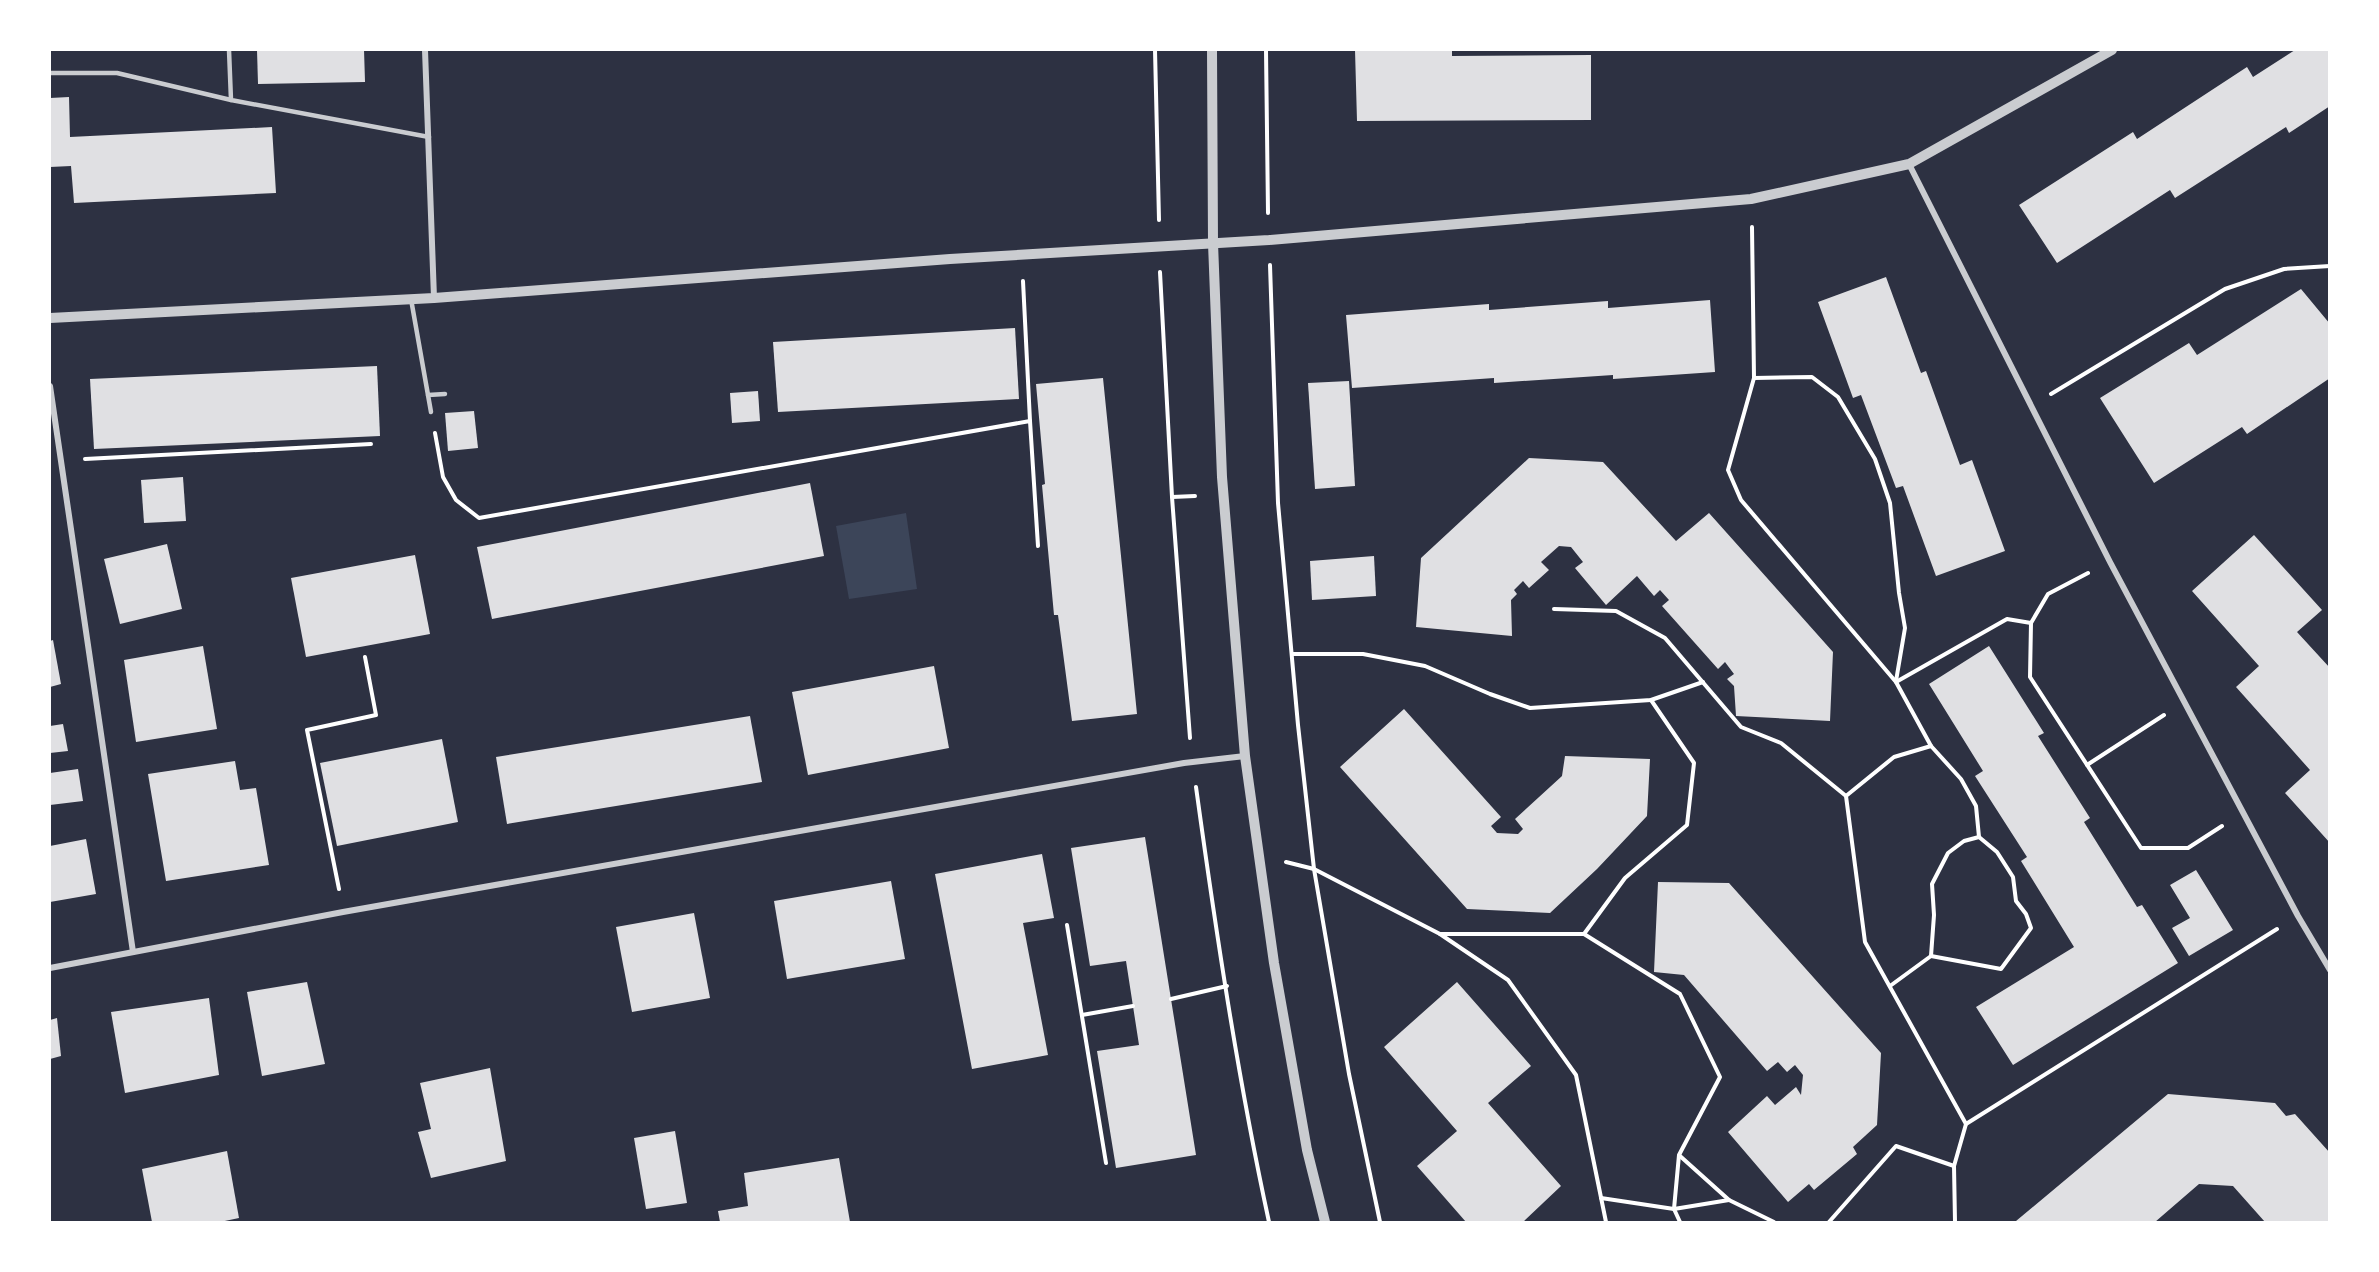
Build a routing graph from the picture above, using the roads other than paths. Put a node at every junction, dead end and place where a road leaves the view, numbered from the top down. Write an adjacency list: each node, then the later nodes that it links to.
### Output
1 (229, 50): 6 (lane)
2 (425, 50): 7 (street)
3 (1212, 50): 9 (street)
4 (2112, 50): 8 (street)
5 (50, 73): 6 (lane)
6 (231, 100): 7 (lane)
7 (429, 137): 10 (street)
8 (1909, 164): 9 (street); 20 (street)
9 (1213, 243): 10 (street); 17 (street)
10 (434, 298): 11 (street)
11 (411, 299): 12 (street); 15 (lane)
12 (50, 318)
13 (50, 386): 18 (street)
14 (445, 394): 15 (lane)
15 (428, 395): 16 (lane)
16 (431, 412)
17 (1245, 756): 18 (street); 21 (street)
18 (133, 952): 19 (street)
19 (50, 968)
20 (2330, 970)
21 (1325, 1222)

